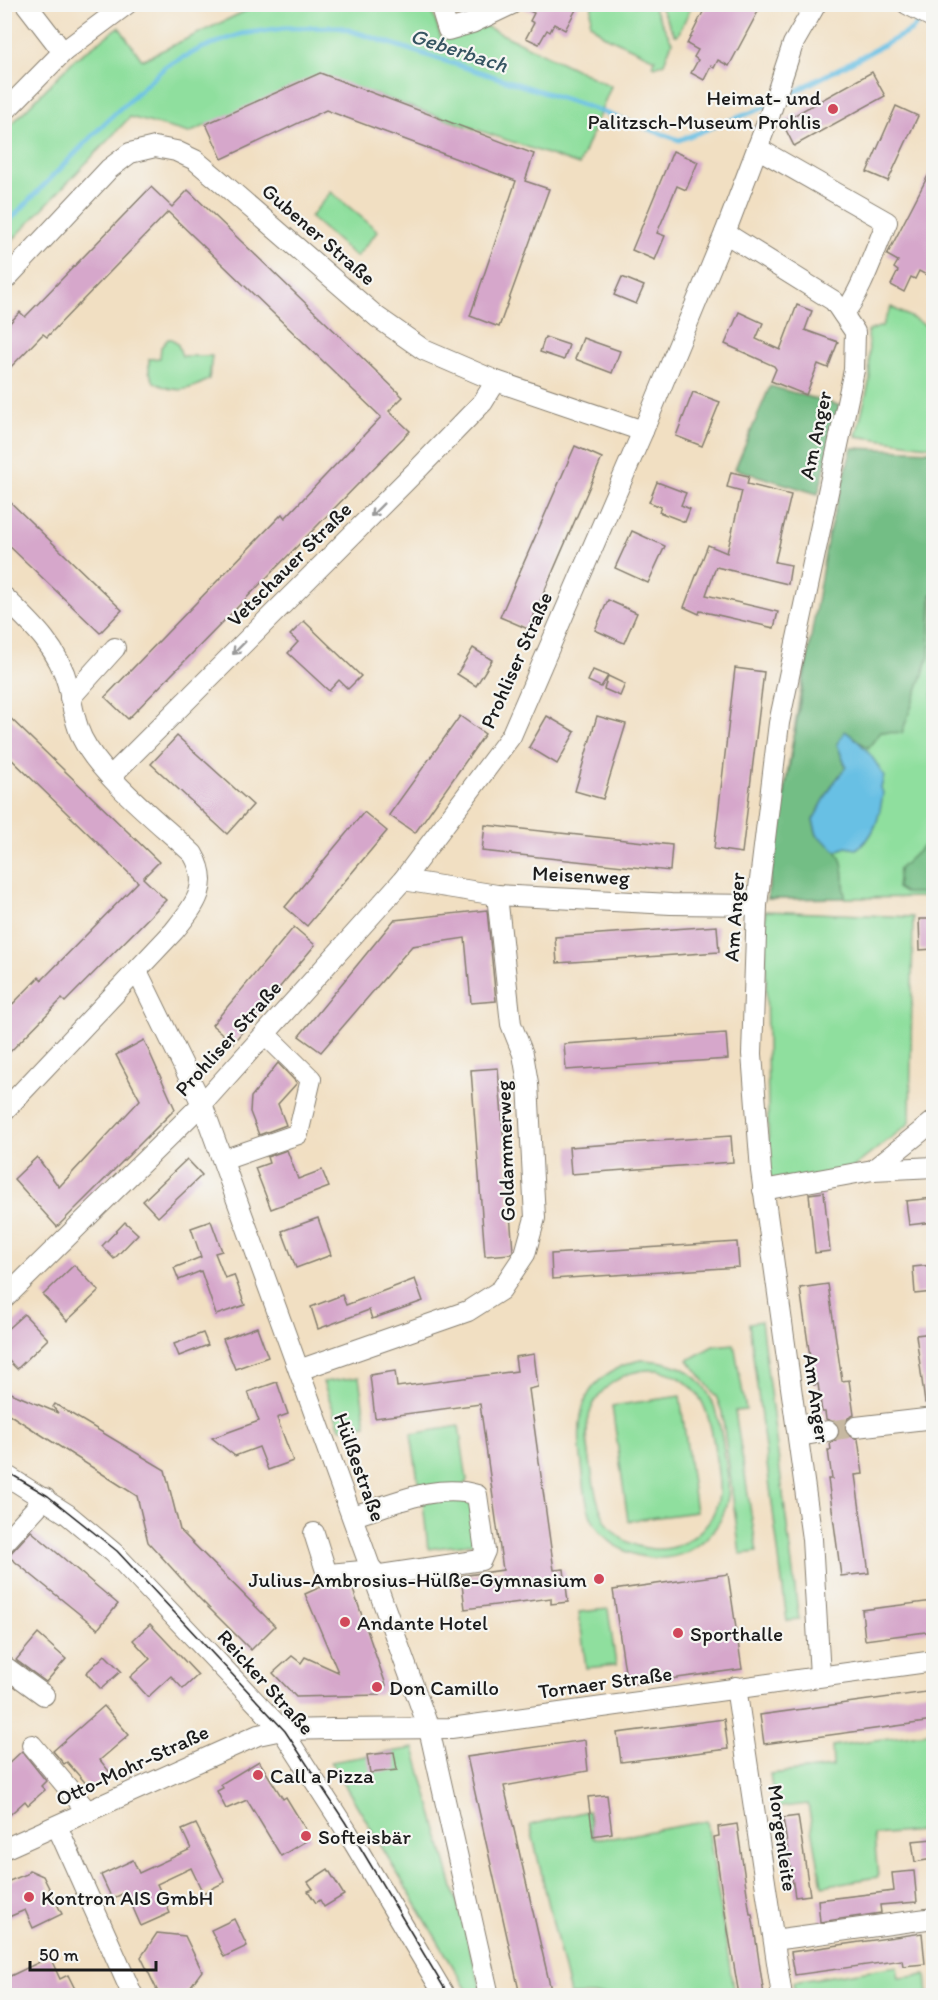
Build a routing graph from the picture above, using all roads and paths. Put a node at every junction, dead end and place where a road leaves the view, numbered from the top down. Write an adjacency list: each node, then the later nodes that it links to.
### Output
1 (26, 4): 6 (street)
2 (127, 4): 6 (street)
3 (440, 4): 4 (street)
4 (512, 4)
5 (816, 4): 8 (street, Prohliser Straße)
6 (63, 52): 7 (street)
7 (4, 112)
8 (757, 148): 9 (street, Prohliser Straße); 11 (street)
9 (725, 233): 11 (street, Am Anger); 13 (street, Prohliser Straße)
10 (4, 281): 12 (street, Gubener Straße)
11 (843, 314): 20 (street, Am Anger)
12 (496, 381): 13 (street, Gubener Straße); 17 (street, Vetschauer Straße, one-way to 17)
13 (643, 431): 18 (street, Prohliser Straße)
14 (4, 597): 16 (street)
15 (114, 648): 16 (street)
16 (70, 698): 17 (street)
17 (111, 776): 21 (street)
18 (403, 880): 19 (street, Meisenweg); 22 (street, Prohliser Straße)
19 (497, 895): 20 (street, Meisenweg); 31 (street, Goldammerweg)
20 (757, 905): 29 (street, Am Anger)
21 (137, 971): 23 (street, Hülßestraße); 24 (street)
22 (265, 1034): 23 (street, Prohliser Straße); 26 (street)
23 (202, 1104): 26 (street, Hülßestraße); 30 (street, Prohliser Straße)
24 (4, 1111)
25 (933, 1121): 28 (street)
26 (222, 1160): 31 (street, Hülßestraße)
27 (933, 1167): 28 (street)
28 (873, 1170): 29 (street)
29 (764, 1190): 35 (street, Am Anger)
30 (4, 1299)
31 (299, 1370): 38 (street, Hülßestraße)
32 (933, 1418): 33 (street)
33 (856, 1427)
34 (828, 1431): 35 (street)
35 (799, 1436): 44 (street, Am Anger)
36 (4, 1474): 37 (street, Reicker Straße)
37 (45, 1498): 40 (street); 48 (street, Reicker Straße)
38 (353, 1516): 41 (street, Hülßestraße); 41 (street)
39 (314, 1533): 41 (street)
40 (4, 1543)
41 (374, 1573): 47 (street, Hülßestraße)
42 (933, 1661): 44 (street, Tornaer Straße)
43 (4, 1666): 46 (street)
44 (820, 1676): 45 (street, Tornaer Straße)
45 (736, 1687): 47 (street, Tornaer Straße); 54 (street, Morgenleite)
46 (44, 1695)
47 (429, 1729): 48 (street, Tornaer Straße); 57 (street, Hülßestraße)
48 (282, 1730): 50 (street, Otto-Mohr-Straße); 56 (street, Reicker Straße)
49 (32, 1745): 50 (street)
50 (88, 1812): 51 (street, Otto-Mohr-Straße)
51 (57, 1826): 52 (street, Otto-Mohr-Straße); 55 (street)
52 (4, 1849)
53 (933, 1918): 54 (street)
54 (774, 1940): 58 (street, Morgenleite)
55 (133, 1995)
56 (445, 1995)
57 (489, 1995)
58 (782, 1995)

